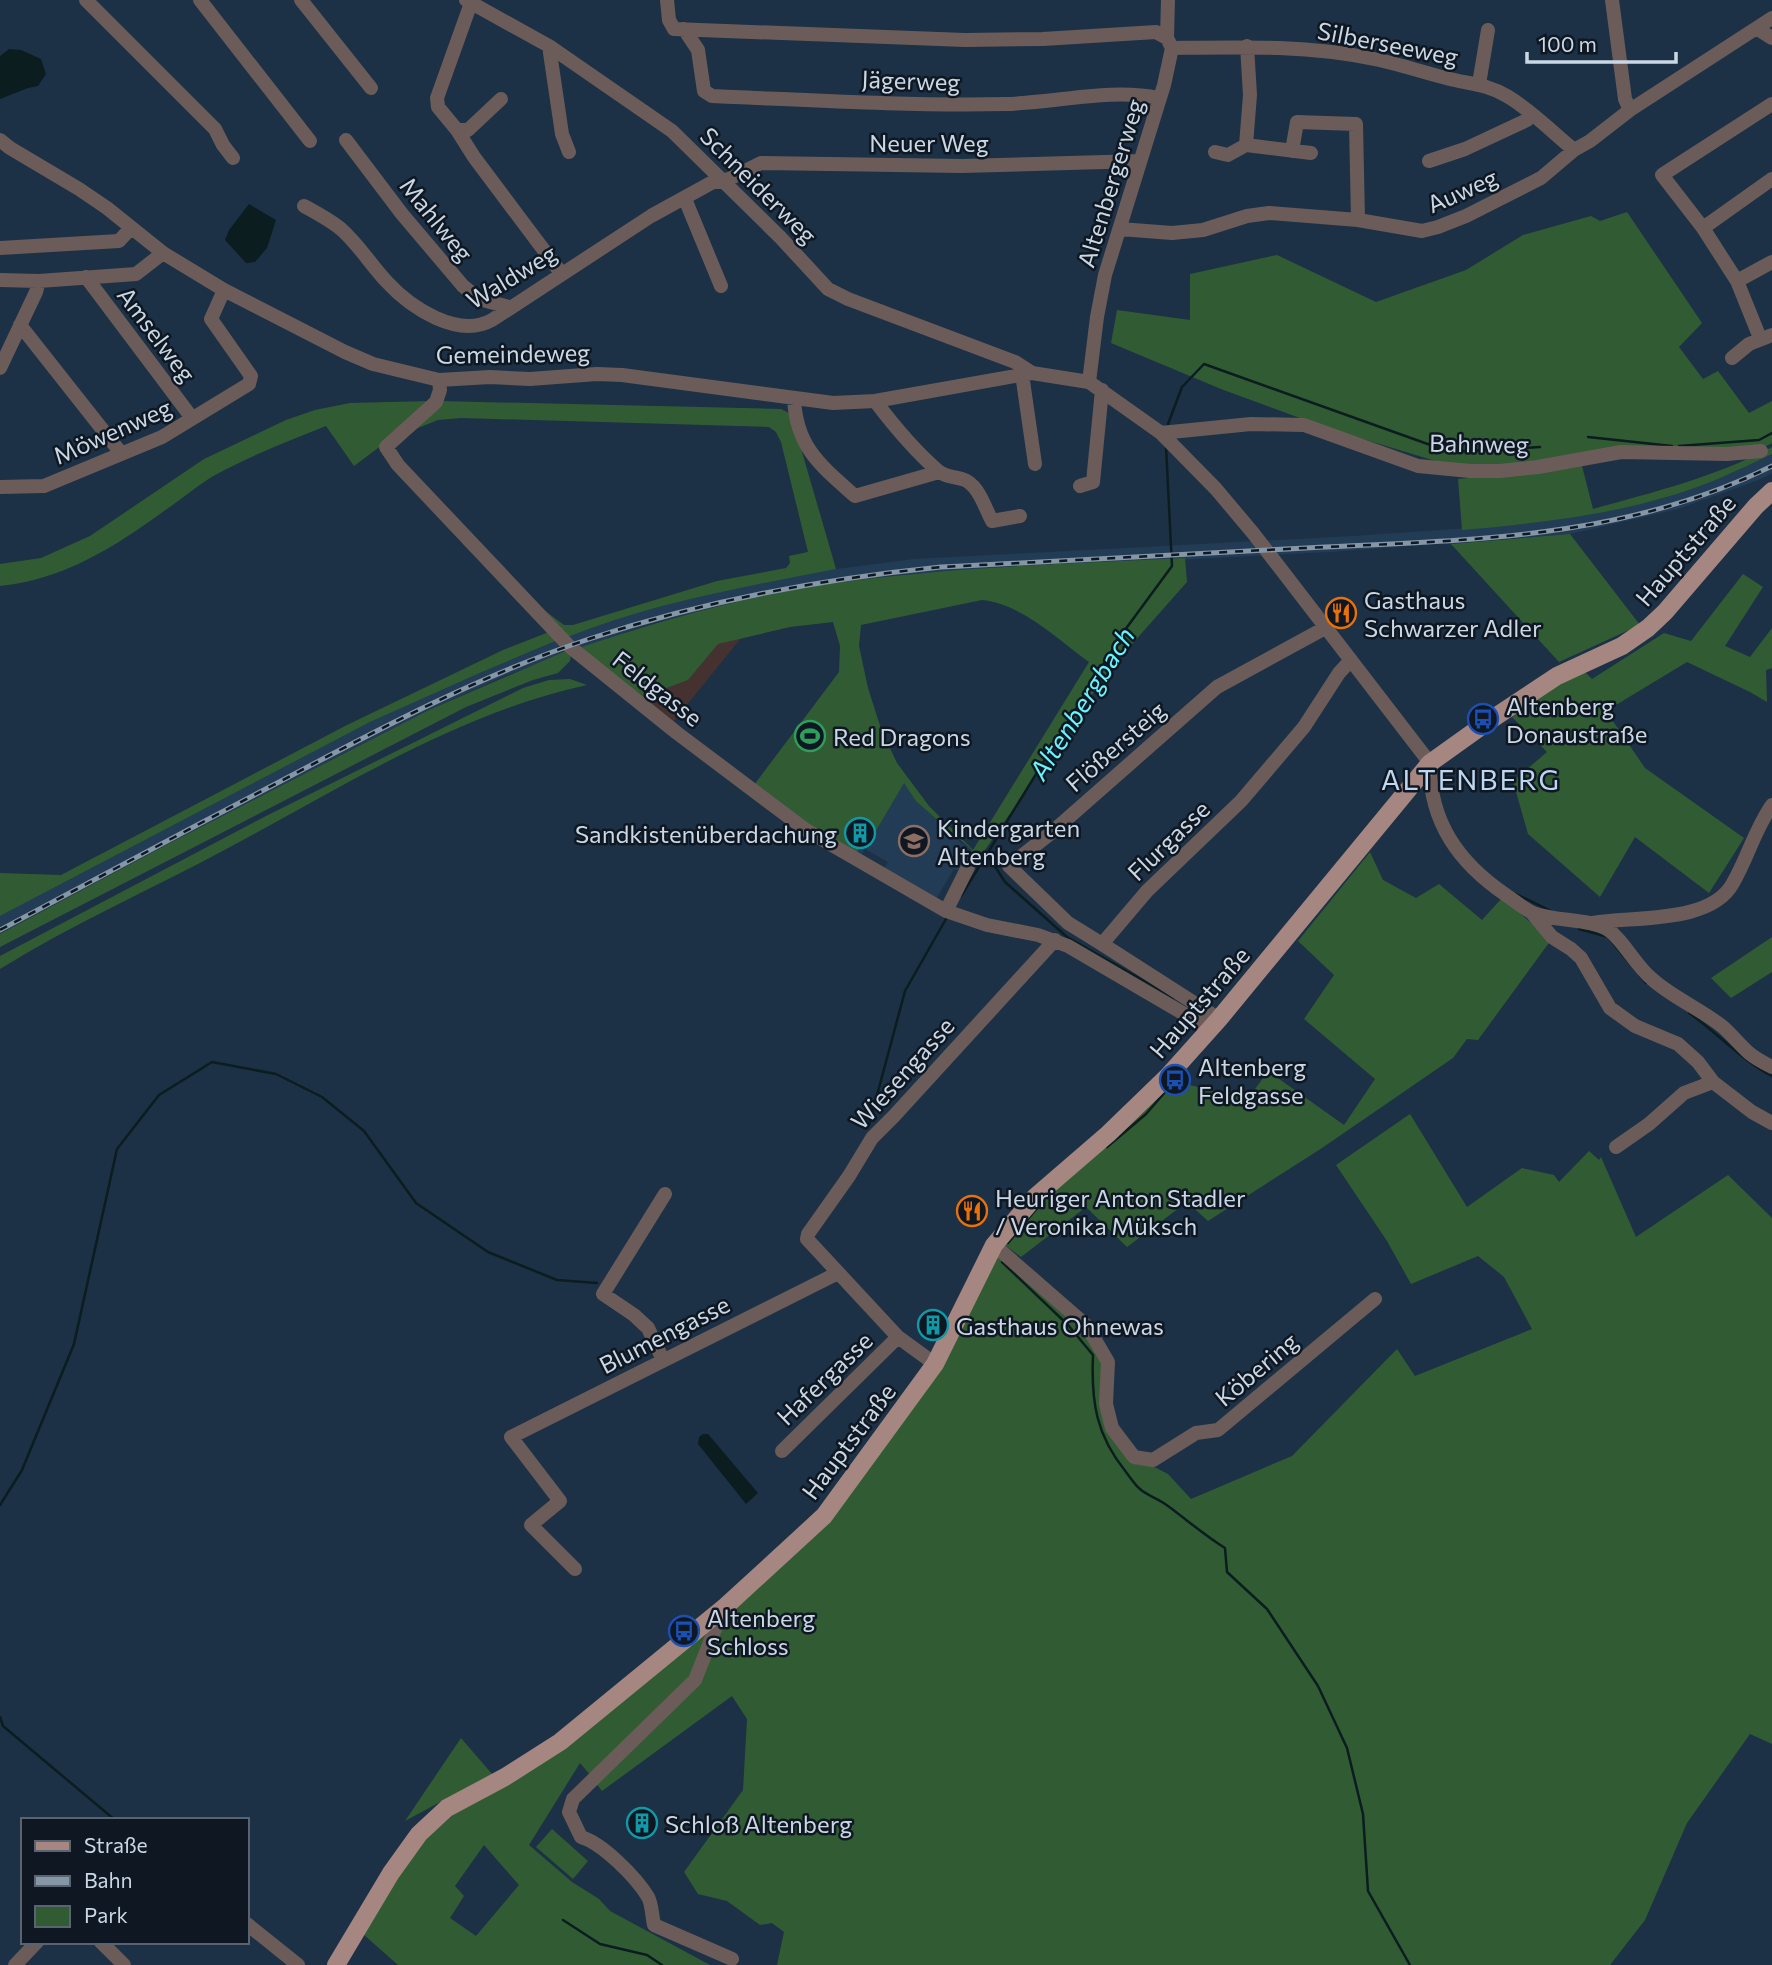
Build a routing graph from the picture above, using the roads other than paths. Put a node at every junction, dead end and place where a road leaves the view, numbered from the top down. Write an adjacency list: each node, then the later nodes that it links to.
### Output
1 (86, 0): 33 (street)
2 (200, 0): 25 (street)
3 (301, 0): 17 (street)
4 (667, 0): 9 (street)
5 (1168, 0): 13 (street, Altenbergerweg)
6 (1612, 0): 21 (street)
7 (469, 1): 14 (street, Schneiderweg); 23 (street)
8 (1772, 18): 10 (street, Auweg)
9 (684, 29): 13 (street, Silberseeweg); 18 (street, Jägerweg)
10 (1758, 29): 12 (street); 21 (street, Auweg)
11 (1488, 30): 16 (street)
12 (1772, 38)
13 (1170, 43): 15 (street, Silberseeweg); 18 (street, Altenbergerweg)
14 (549, 46): 30 (street); 37 (street, Schneiderweg)
15 (1247, 46): 16 (street, Silberseeweg); 26 (street)
16 (1479, 84): 22 (street, Silberseeweg)
17 (370, 88)
18 (1159, 98): 35 (street, Altenbergerweg)
19 (501, 99): 23 (street)
20 (1772, 104): 42 (street)
21 (1630, 110): 28 (street, Auweg)
22 (1531, 115): 28 (street, Silberseeweg); 34 (street)
23 (457, 130): 47 (street)
24 (346, 140): 54 (street, Mahlweg)
25 (310, 141)
26 (1246, 145): 29 (street); 31 (street)
27 (3, 146): 41 (street, Gemeindeweg)
28 (1574, 149): 40 (street, Auweg)
29 (1292, 151): 32 (street); 40 (street)
30 (569, 152)
31 (1215, 152)
32 (1311, 153)
33 (233, 158)
34 (1429, 160)
35 (1140, 161): 37 (street, Neuer Weg); 43 (street, Altenbergerweg)
36 (1772, 179): 42 (street)
37 (721, 180): 38 (street, Waldweg); 59 (street, Schneiderweg)
38 (685, 199): 47 (street, Waldweg); 52 (street)
39 (304, 205): 54 (street, Waldweg)
40 (1358, 220): 43 (street, Auweg)
41 (131, 228): 44 (street); 45 (street, Gemeindeweg)
42 (1703, 228): 51 (street)
43 (1120, 229): 61 (street, Altenbergerweg)
44 (0, 248)
45 (163, 253): 48 (street); 53 (street, Gemeindeweg)
46 (1772, 262): 51 (street)
47 (561, 273): 54 (street, Waldweg)
48 (86, 277): 50 (street); 65 (street, Amselweg)
49 (0, 280): 50 (street)
50 (39, 281): 55 (street)
51 (1737, 281): 56 (street)
52 (721, 286)
53 (224, 290): 60 (street, Gemeindeweg); 65 (street, Möwenweg)
54 (509, 307)
55 (20, 324): 58 (street); 68 (street)
56 (1766, 337): 57 (street)
57 (1732, 358)
58 (0, 368)
59 (1027, 374): 61 (street, Gemeindeweg); 64 (street, Gemeindeweg); 69 (street)
60 (439, 380): 63 (street, Gemeindeweg); 80 (street, Feldgasse)
61 (1088, 382): 62 (street)
62 (1102, 390): 66 (street); 71 (street)
63 (794, 398): 64 (street, Gemeindeweg); 70 (street)
64 (876, 401): 70 (street)
65 (192, 418): 68 (street, Möwenweg)
66 (1161, 433): 67 (street, Bahnweg); 75 (street)
67 (1760, 451)
68 (121, 453): 72 (street, Möwenweg)
69 (1035, 464)
70 (939, 472): 74 (street)
71 (1080, 486)
72 (0, 488)
73 (1772, 491): 77 (main road, Hauptstraße)
74 (1020, 516)
75 (1325, 628): 76 (street); 84 (street, Flößersteig)
76 (1351, 660): 77 (street); 84 (street, Flurgasse)
77 (1430, 763): 81 (street); 85 (main road, Hauptstraße)
78 (1772, 805): 82 (street)
79 (968, 867): 80 (street)
80 (946, 911): 83 (street, Feldgasse)
81 (1532, 913): 82 (street); 87 (street)
82 (1593, 923): 86 (street)
83 (1055, 940): 85 (street, Feldgasse); 92 (street, Wiesengasse)
84 (1102, 944): 85 (street)
85 (1214, 1024): 91 (main road, Hauptstraße)
86 (1772, 1067)
87 (1713, 1082): 88 (street); 89 (street)
88 (1772, 1123)
89 (1616, 1147)
90 (665, 1194): 95 (street)
91 (994, 1245): 93 (street, Köbering); 96 (main road, Hauptstraße)
92 (838, 1273): 94 (street, Wiesengasse); 95 (street, Blumengasse)
93 (1375, 1299)
94 (898, 1337): 96 (street, Wiesengasse); 97 (street, Hafergasse)
95 (663, 1360): 98 (street, Blumengasse)
96 (935, 1364): 99 (main road, Hauptstraße)
97 (782, 1451)
98 (575, 1569)
99 (725, 1607): 103 (street); 107 (main road, Hauptstraße)
100 (248, 1925): 106 (street)
101 (35, 1944): 104 (street)
102 (102, 1944): 105 (street)
103 (732, 1959)
104 (15, 1965)
105 (124, 1965)
106 (298, 1965)
107 (336, 1965)

